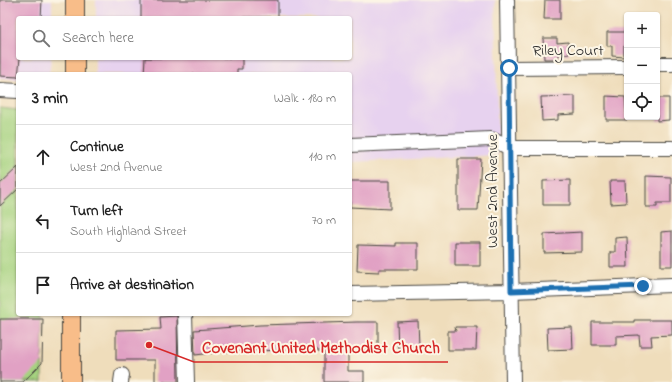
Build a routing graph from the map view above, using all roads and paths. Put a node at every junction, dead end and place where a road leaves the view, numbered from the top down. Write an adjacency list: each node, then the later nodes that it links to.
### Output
1 (75, 0): 3 (main road)
2 (507, 0): 8 (street, West 2nd Avenue)
3 (75, 16)
4 (75, 60): 9 (main road)
5 (660, 64): 6 (street)
6 (672, 64)
7 (624, 67): 8 (street, Riley Court)
8 (509, 68): 13 (street, West 2nd Avenue)
9 (75, 72)
10 (0, 90): 11 (street)
11 (16, 91)
12 (352, 145): 13 (street)
13 (510, 148): 14 (street); 16 (street, West 2nd Avenue)
14 (672, 148)
15 (672, 285): 16 (street)
16 (511, 291): 17 (street); 22 (street, West 2nd Avenue)
17 (352, 294)
18 (71, 316): 20 (main road)
19 (185, 316): 21 (street)
20 (70, 382)
21 (187, 382)
22 (513, 382)

